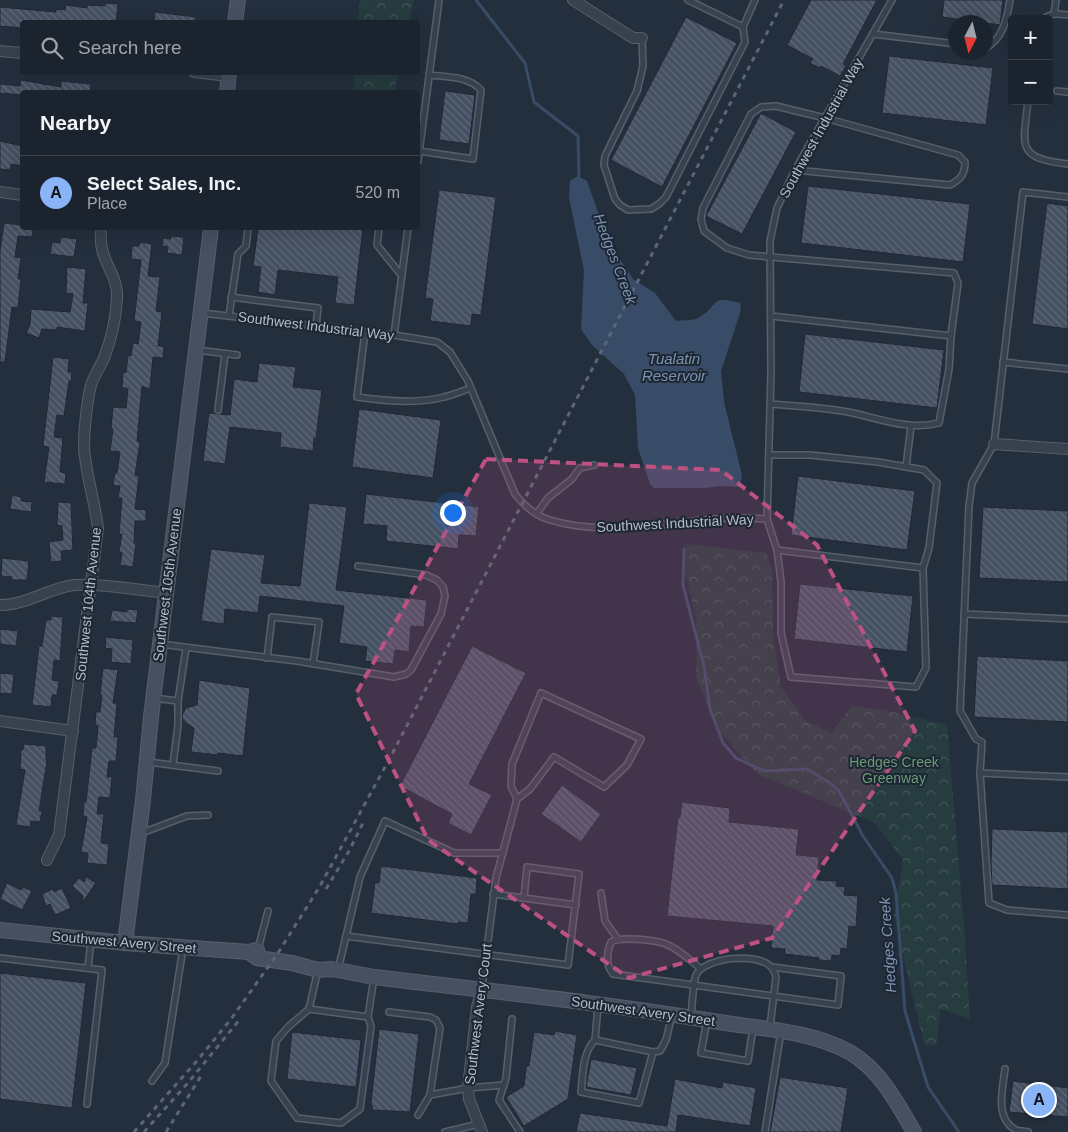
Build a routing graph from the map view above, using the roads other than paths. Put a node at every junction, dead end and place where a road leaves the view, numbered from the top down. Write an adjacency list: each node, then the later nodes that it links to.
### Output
1 (238, 0): 12 (main road)
2 (439, 0): 21 (lane)
3 (573, 0): 15 (street)
4 (688, 0): 13 (lane)
5 (755, 0): 13 (lane)
6 (892, 0): 14 (lane, Southwest Industrial Way)
7 (1010, 0): 16 (lane)
8 (1056, 0): 9 (lane)
9 (1054, 14): 10 (lane); 11 (lane)
10 (1048, 15)
11 (1068, 15)
12 (235, 20)
13 (743, 27): 15 (lane)
14 (873, 34): 17 (lane); 26 (lane, Southwest Industrial Way)
15 (642, 38)
16 (993, 42)
17 (948, 43)
18 (0, 51): 19 (street)
19 (20, 53)
20 (229, 75): 22 (main road)
21 (429, 75): 27 (lane); 28 (lane)
22 (227, 90)
23 (1057, 90): 24 (lane)
24 (1068, 92)
25 (1028, 105): 29 (lane)
26 (824, 118): 30 (lane, Southwest Industrial Way); 30 (lane); 39 (lane)
27 (420, 144)
28 (420, 152)
29 (1068, 164)
30 (794, 170): 39 (lane, Southwest Industrial Way)
31 (0, 192): 32 (street)
32 (20, 195)
33 (1068, 197): 52 (lane)
34 (101, 230): 68 (street, Southwest 104th Avenue)
35 (211, 230): 42 (main road, Southwest 105th Avenue)
36 (248, 230): 41 (lane)
37 (379, 230): 40 (lane)
38 (408, 230): 40 (lane)
39 (770, 256): 44 (lane, Southwest Industrial Way); 48 (lane)
40 (402, 276): 47 (lane)
41 (231, 297): 43 (lane); 45 (lane)
42 (201, 313): 43 (lane, Southwest Industrial Way); 49 (main road, Southwest 105th Avenue)
43 (229, 316): 45 (lane, Southwest Industrial Way)
44 (771, 316): 48 (lane); 55 (lane, Southwest Industrial Way)
45 (316, 326): 46 (lane, Southwest Industrial Way)
46 (365, 332): 47 (lane, Southwest Industrial Way); 54 (lane)
47 (394, 335): 54 (lane, Southwest Industrial Way)
48 (951, 336): 57 (lane)
49 (196, 350): 50 (lane); 69 (main road, Southwest 105th Avenue)
50 (225, 354): 51 (lane); 56 (lane)
51 (237, 356)
52 (1003, 362): 53 (lane); 58 (lane)
53 (1068, 369)
54 (471, 388): 63 (lane, Southwest Industrial Way)
55 (770, 404): 57 (lane); 60 (lane, Southwest Industrial Way)
56 (218, 410)
57 (911, 426): 62 (lane)
58 (994, 444): 59 (street); 71 (lane)
59 (1068, 449)
60 (769, 455): 62 (lane); 64 (lane, Southwest Industrial Way)
61 (594, 465): 63 (lane)
62 (906, 467): 67 (lane)
63 (536, 513): 64 (lane, Southwest Industrial Way)
64 (767, 518): 65 (lane)
65 (778, 550): 67 (lane); 67 (lane)
66 (358, 566): 76 (lane)
67 (923, 568)
68 (91, 585): 69 (street); 70 (street); 80 (street, Southwest 104th Avenue)
69 (166, 593): 73 (main road, Southwest 105th Avenue)
70 (0, 605)
71 (964, 614): 72 (lane); 84 (lane)
72 (1068, 619)
73 (160, 644): 74 (lane); 77 (main road, Southwest 105th Avenue)
74 (186, 648): 75 (lane); 78 (lane)
75 (267, 658): 76 (lane); 76 (lane)
76 (314, 664)
77 (153, 698): 78 (lane); 81 (main road, Southwest 105th Avenue)
78 (178, 701): 82 (lane)
79 (0, 721): 80 (street)
80 (73, 731): 90 (street, Southwest 104th Avenue)
81 (147, 762): 82 (lane); 88 (main road, Southwest 105th Avenue)
82 (173, 765): 83 (lane)
83 (218, 770)
84 (980, 773): 85 (lane); 96 (lane)
85 (1068, 777)
86 (517, 799): 86 (lane); 89 (lane, Southwest Avery Court)
87 (208, 815): 88 (lane)
88 (139, 834): 101 (main road, Southwest 105th Avenue)
89 (503, 853): 92 (lane, Southwest Avery Court); 98 (lane)
90 (47, 860)
91 (601, 893): 99 (lane)
92 (494, 894): 93 (lane); 104 (lane, Southwest Avery Court)
93 (524, 898): 94 (lane); 94 (lane)
94 (576, 905): 104 (lane)
95 (268, 911): 103 (lane)
96 (1068, 915)
97 (0, 930): 100 (main road, Southwest Avery Street)
98 (346, 936): 104 (lane); 108 (lane)
99 (617, 938): 109 (lane); 111 (lane)
100 (91, 940): 101 (main road, Southwest Avery Street); 107 (lane)
101 (125, 944): 102 (main road, Southwest Avery Street)
102 (184, 948): 103 (main road, Southwest Avery Street); 127 (lane)
103 (253, 951): 108 (main road, Southwest Avery Street)
104 (486, 954): 112 (lane, Southwest Avery Court)
105 (0, 958): 107 (lane)
106 (772, 967): 109 (lane); 113 (lane); 113 (lane)
107 (88, 968): 131 (lane)
108 (329, 970): 110 (main road, Southwest Avery Street); 115 (lane)
109 (700, 970): 111 (lane)
110 (374, 976): 112 (main road, Southwest Avery Street); 118 (lane)
111 (694, 986): 113 (lane); 119 (lane)
112 (482, 990): 114 (main road, Southwest Avery Street); 129 (street, Southwest Avery Court)
113 (774, 996): 123 (lane)
114 (598, 1005): 117 (main road, Southwest Avery Street); 124 (lane)
115 (310, 1009): 118 (lane); 118 (lane)
116 (389, 1012): 130 (lane)
117 (673, 1014): 119 (main road, Southwest Avery Street); 125 (lane)
118 (368, 1017)
119 (691, 1017): 121 (main road, Southwest Avery Street)
120 (512, 1019): 128 (lane)
121 (707, 1020): 122 (main road, Southwest Avery Street); 122 (lane)
122 (754, 1027): 123 (main road, Southwest Avery Street)
123 (775, 1031): 136 (lane); 137 (main road, Southwest Avery Street)
124 (595, 1040): 125 (lane); 125 (lane)
125 (653, 1052)
126 (1005, 1069): 138 (lane)
127 (152, 1081)
128 (504, 1084): 129 (lane); 135 (lane)
129 (468, 1088): 130 (lane); 133 (street, Southwest Avery Court)
130 (430, 1096): 132 (lane)
131 (87, 1104)
132 (418, 1115)
133 (480, 1128): 134 (lane)
134 (447, 1132)
135 (520, 1132)
136 (765, 1132)
137 (914, 1132)
138 (1028, 1132)

